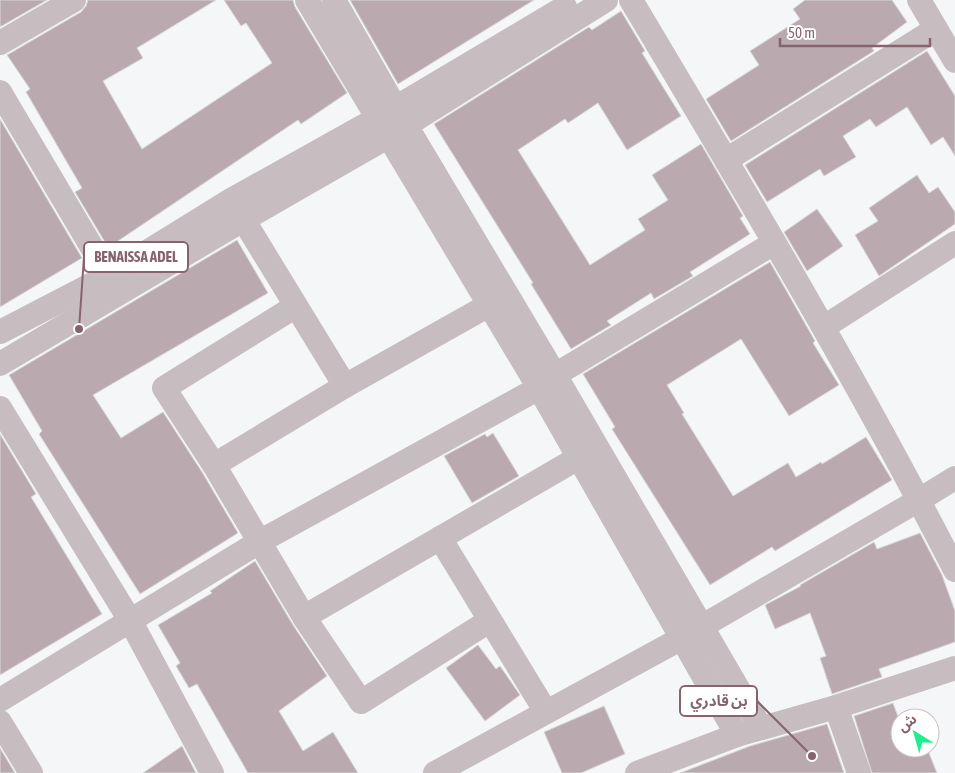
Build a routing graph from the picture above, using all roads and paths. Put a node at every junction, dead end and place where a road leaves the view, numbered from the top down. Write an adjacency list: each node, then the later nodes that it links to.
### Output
1 (74, 0): 9 (street)
2 (307, 0): 12 (street)
3 (334, 0): 12 (street)
4 (578, 0): 12 (street)
5 (606, 0): 12 (street)
6 (631, 0): 13 (street)
7 (919, 0): 8 (street)
8 (936, 29): 10 (street); 13 (street)
9 (0, 43)
10 (955, 61)
11 (0, 92): 17 (street)
12 (392, 121): 14 (street); 18 (street); 23 (street)
13 (726, 160): 15 (street)
14 (237, 210): 17 (street); 19 (street)
15 (774, 243): 20 (street); 23 (street)
16 (955, 243): 20 (street)
17 (114, 285): 21 (street); 22 (street)
18 (489, 305): 23 (street); 24 (street)
19 (296, 306): 24 (street); 27 (street)
20 (824, 327): 29 (street)
21 (0, 332)
22 (0, 364)
23 (547, 382): 26 (street); 31 (street)
24 (346, 386): 27 (street)
25 (0, 408): 35 (street)
26 (588, 451): 30 (street); 36 (street); 37 (street)
27 (214, 465): 31 (street)
28 (955, 478): 29 (street)
29 (919, 500): 32 (street); 36 (street)
30 (440, 538): 33 (street); 34 (street)
31 (259, 542): 33 (street); 35 (street)
32 (955, 570)
33 (304, 617): 34 (street)
34 (489, 621): 41 (street)
35 (131, 622): 39 (street); 46 (street)
36 (702, 626): 37 (street); 43 (street)
37 (682, 638): 41 (street); 44 (street)
38 (955, 668): 40 (street)
39 (0, 700)
40 (836, 707): 43 (street); 49 (street)
41 (546, 712): 47 (street)
42 (0, 722): 45 (street)
43 (761, 728): 44 (street)
44 (737, 735): 48 (street)
45 (31, 773)
46 (212, 773)
47 (435, 773)
48 (637, 773)
49 (859, 773)

